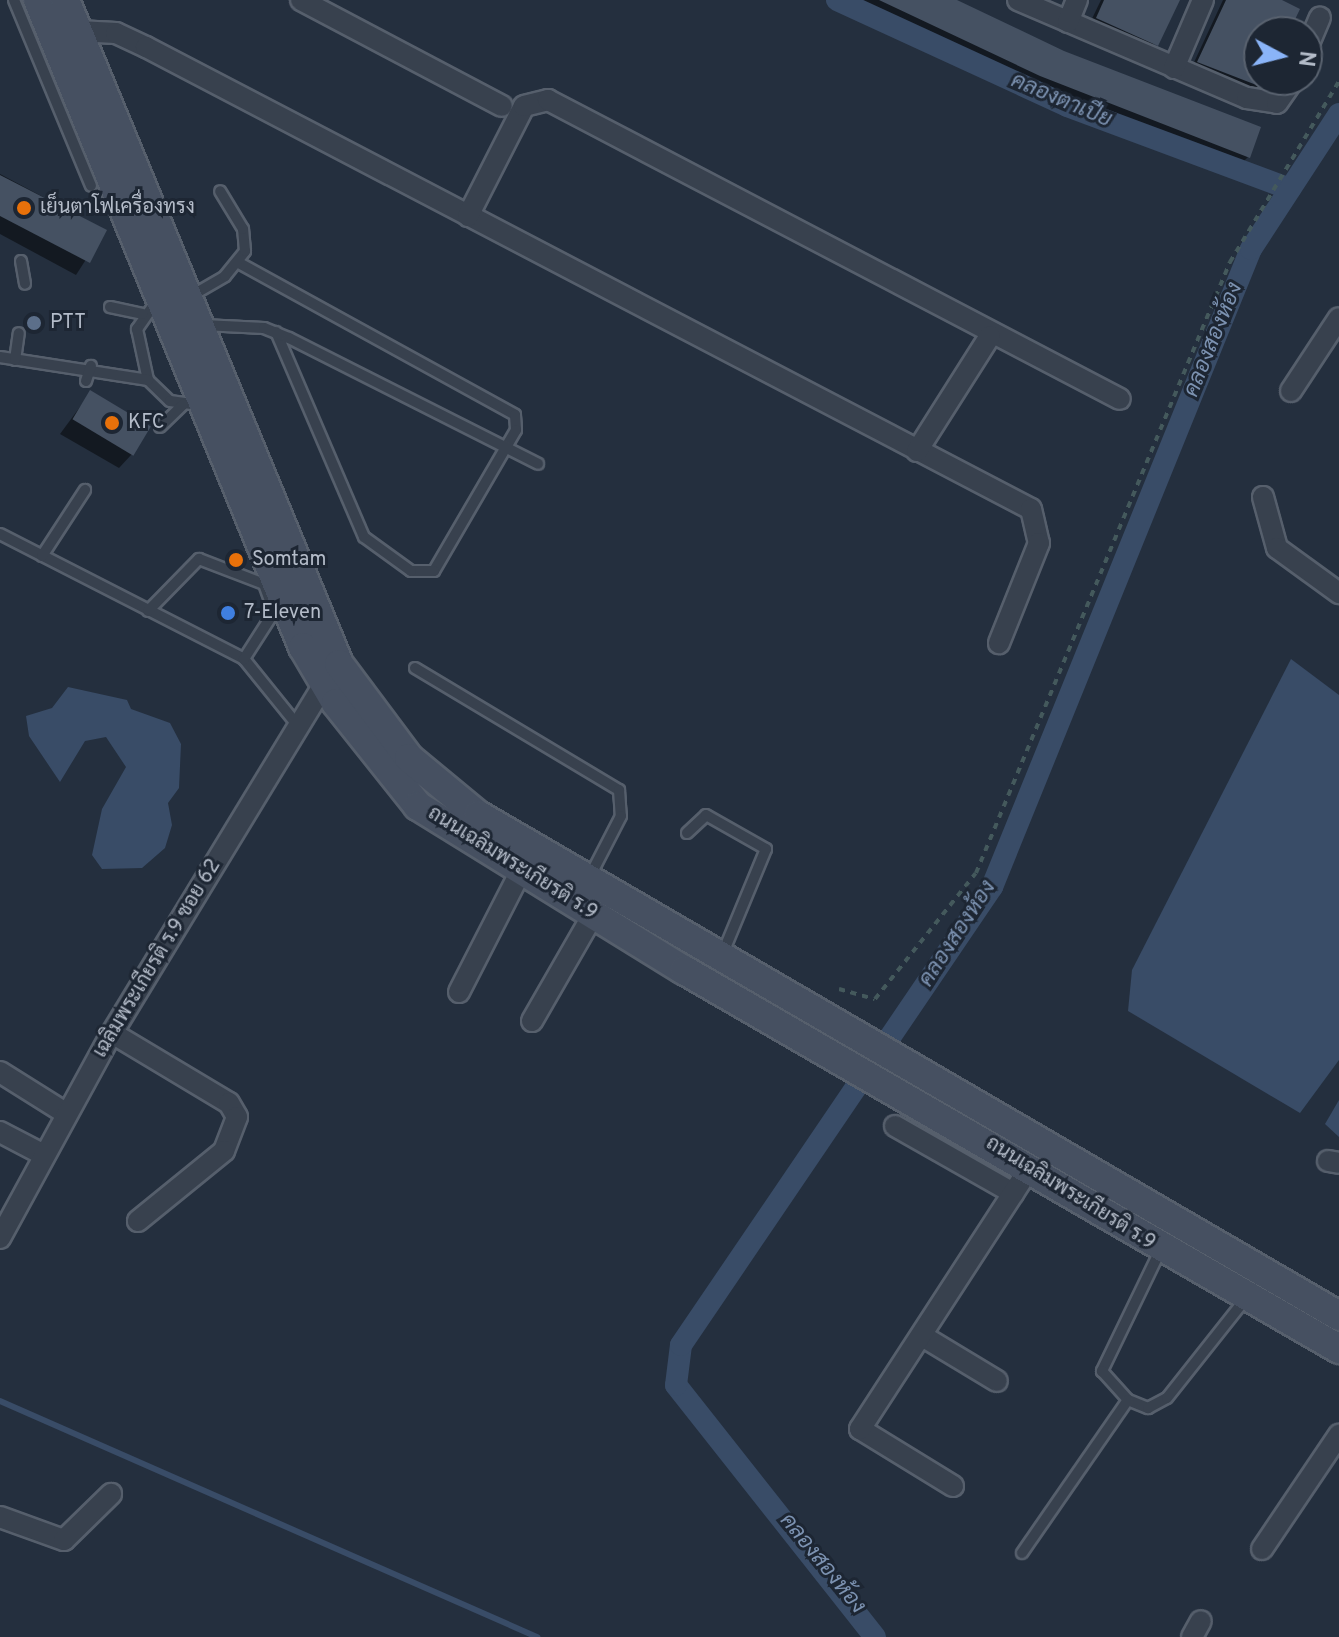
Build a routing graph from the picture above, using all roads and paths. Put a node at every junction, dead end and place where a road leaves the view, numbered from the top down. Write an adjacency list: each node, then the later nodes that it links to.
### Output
1 (14, 0): 16 (lane)
2 (38, 0): 23 (main road, ถนนเฉลิมพระเกียรติ ร.9)
3 (65, 0): 9 (main road, ถนนเฉลิมพระเกียรติ ร.9)
4 (301, 0): 15 (street)
5 (1018, 0): 8 (street)
6 (1077, 0): 8 (street)
7 (1203, 0): 10 (street)
8 (1068, 22): 10 (street)
9 (78, 31): 18 (street); 22 (main road, ถนนเฉลิมพระเกียรติ ร.9)
10 (1174, 68): 12 (street)
11 (1339, 81): 58 (path)
12 (1243, 95)
13 (1247, 96): 14 (street)
14 (1286, 96)
15 (502, 106)
16 (91, 186)
17 (220, 191): 20 (lane)
18 (468, 216): 29 (street); 40 (street)
19 (21, 261): 21 (lane)
20 (239, 263): 22 (lane); 39 (lane)
21 (25, 284)
22 (191, 296): 26 (main road, ถนนเฉลิมพระเกียรติ ร.9)
23 (150, 306): 24 (lane); 33 (lane); 37 (main road, ถนนเฉลิมพระเกียรติ ร.9)
24 (110, 307)
25 (1339, 318): 35 (street)
26 (201, 325): 27 (lane); 51 (main road, ถนนเฉลิมพระเกียรติ ร.9)
27 (276, 332): 39 (lane); 39 (lane)
28 (19, 333): 31 (lane)
29 (990, 336): 36 (street); 40 (street)
30 (0, 357): 31 (lane)
31 (15, 360): 32 (lane)
32 (91, 366): 33 (lane); 34 (lane)
33 (148, 380): 37 (lane)
34 (86, 381)
35 (1291, 391)
36 (1120, 399)
37 (192, 405): 38 (lane); 51 (main road, ถนนเฉลิมพระเกียรติ ร.9)
38 (160, 427)
39 (507, 447): 41 (lane)
40 (917, 451): 48 (street)
41 (538, 464)
42 (85, 490): 45 (lane)
43 (1263, 497): 46 (street)
44 (0, 534): 45 (lane)
45 (42, 556): 47 (lane)
46 (1339, 593)
47 (148, 611): 49 (lane); 49 (lane)
48 (999, 643)
49 (244, 659): 52 (lane)
50 (415, 668): 55 (lane)
51 (332, 674): 52 (street, เฉลิมพระเกียรติ ร.9 ซอย 62); 54 (main road, ถนนเฉลิมพระเกียรติ ร.9); 55 (main road, ถนนเฉลิมพระเกียรติ ร.9)
52 (298, 726): 61 (street, เฉลิมพระเกียรติ ร.9 ซอย 62)
53 (687, 833): 57 (lane)
54 (521, 871): 56 (main road, ถนนเฉลิมพระเกียรติ ร.9); 59 (street)
55 (589, 878): 57 (main road, ถนนเฉลิมพระเกียรติ ร.9)
56 (593, 915): 60 (street); 64 (main road, ถนนเฉลิมพระเกียรติ ร.9)
57 (723, 953): 64 (main road, ถนนเฉลิมพระเกียรติ ร.9)
58 (839, 989)
59 (459, 992)
60 (532, 1021)
61 (112, 1033): 63 (street, เฉลิมพระเกียรติ ร.9 ซอย 62); 69 (street)
62 (0, 1072): 63 (street)
63 (67, 1114): 67 (street, เฉลิมพระเกียรติ ร.9 ซอย 62)
64 (977, 1120): 68 (main road, ถนนเฉลิมพระเกียรติ ร.9); 70 (main road, ถนนเฉลิมพระเกียรติ ร.9)
65 (895, 1126): 68 (street)
66 (0, 1132): 67 (street)
67 (44, 1155): 71 (street, เฉลิมพระเกียรติ ร.9 ซอย 62)
68 (1020, 1181): 72 (main road, ถนนเฉลิมพระเกียรติ ร.9); 76 (street)
69 (138, 1221)
70 (1174, 1222): 72 (lane); 73 (main road, ถนนเฉลิมพระเกียรติ ร.9)
71 (0, 1238)
72 (1160, 1250): 74 (main road, ถนนเฉลิมพระเกียรติ ร.9); 79 (lane)
73 (1264, 1274): 74 (lane); 75 (main road, ถนนเฉลิมพระเกียรติ ร.9)
74 (1247, 1298): 77 (main road, ถนนเฉลิมพระเกียรติ ร.9); 79 (lane)
75 (1339, 1316)
76 (924, 1337): 78 (street); 81 (street)
77 (1339, 1349)
78 (997, 1381)
79 (1128, 1400): 85 (lane)
80 (1339, 1435): 84 (street)
81 (953, 1486)
82 (111, 1494): 83 (street)
83 (0, 1517)
84 (1262, 1549)
85 (1022, 1553)

